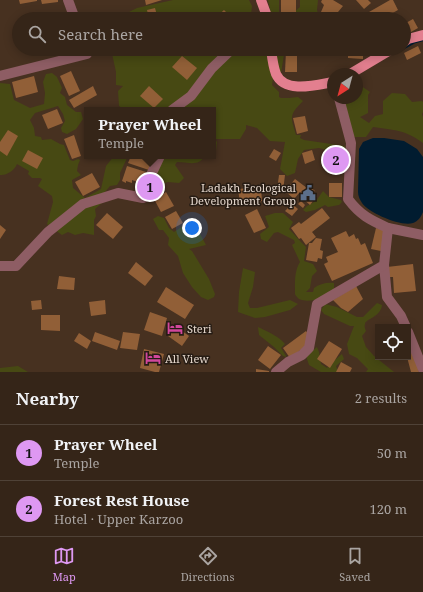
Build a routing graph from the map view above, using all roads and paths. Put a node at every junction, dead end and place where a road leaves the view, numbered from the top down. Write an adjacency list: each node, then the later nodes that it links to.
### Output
1 (68, 0): 3 (street)
2 (261, 0): 4 (main road)
3 (72, 12)
4 (265, 12)
5 (423, 35): 6 (main road)
6 (411, 38)
7 (79, 56): 12 (street)
8 (225, 56): 15 (street)
9 (272, 56): 13 (main road)
10 (380, 56): 11 (main road)
11 (360, 68)
12 (0, 76)
13 (327, 83)
14 (341, 104): 17 (street)
15 (176, 107)
16 (159, 159): 20 (street)
17 (388, 228): 18 (street); 19 (street)
18 (423, 235)
19 (384, 265): 21 (street); 24 (street)
20 (0, 266)
21 (405, 324)
22 (411, 339): 23 (street)
23 (423, 369)
24 (276, 372)

